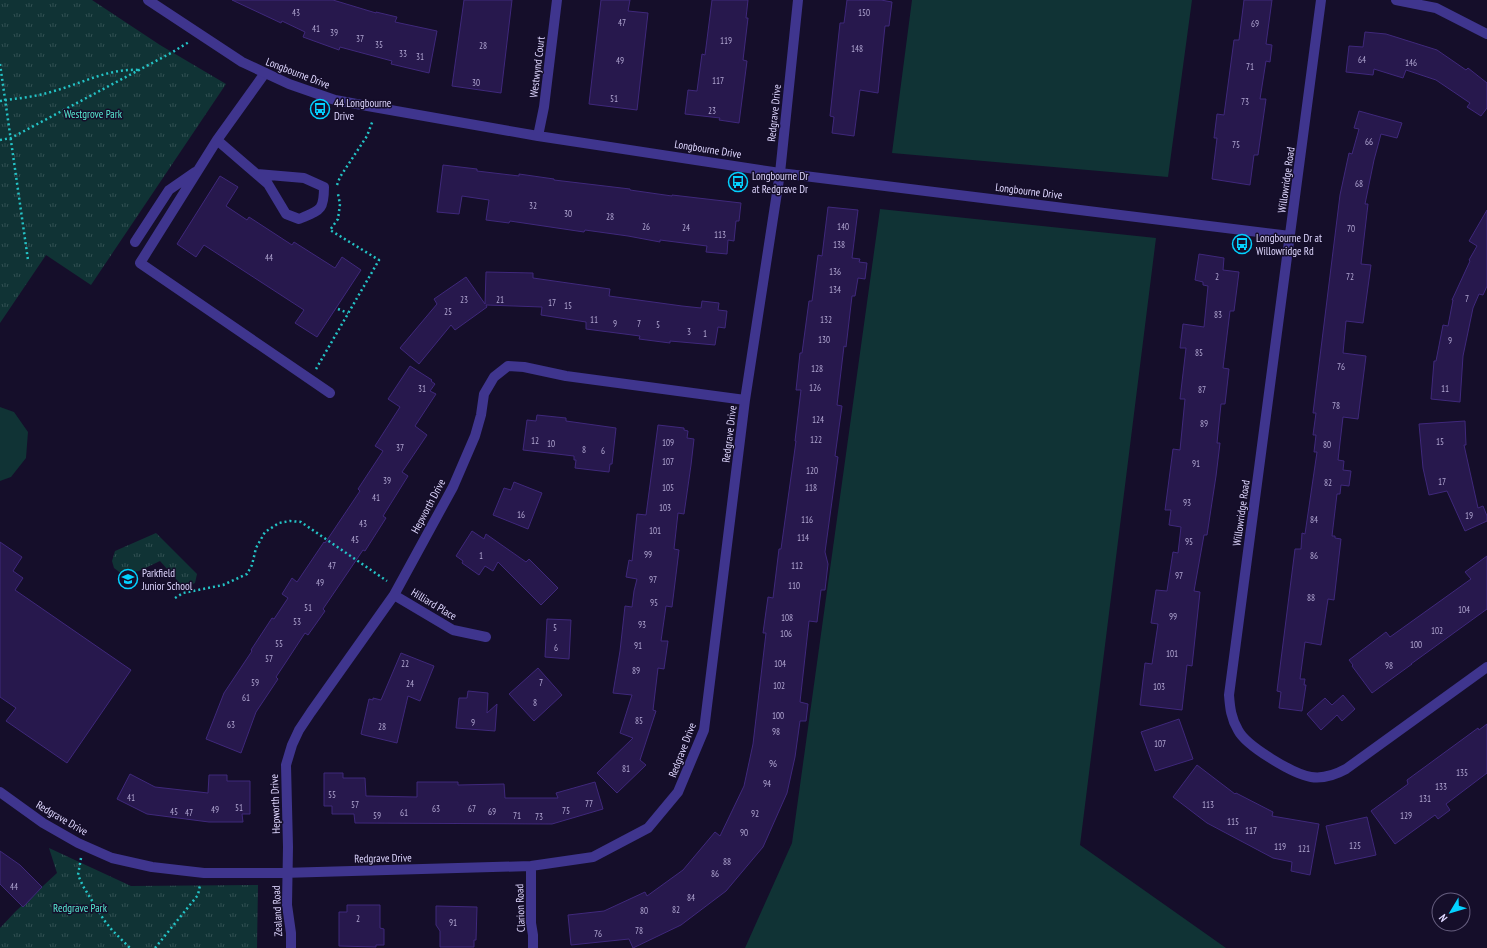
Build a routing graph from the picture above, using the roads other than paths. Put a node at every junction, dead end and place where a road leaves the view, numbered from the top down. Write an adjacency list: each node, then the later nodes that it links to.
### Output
1 (148, 0): 7 (street, Longbourne Drive)
2 (556, 0): 8 (street, Westwynd Court)
3 (798, 0): 11 (street, Redgrave Drive)
4 (1321, 0): 13 (street, Willowridge Road)
5 (1396, 0): 6 (street)
6 (1487, 34)
7 (265, 73): 8 (street, Longbourne Drive); 9 (street)
8 (538, 136): 11 (street, Longbourne Drive)
9 (217, 140): 10 (street); 12 (street)
10 (198, 169): 14 (street); 15 (street)
11 (780, 173): 13 (street, Longbourne Drive); 16 (street, Redgrave Drive)
12 (257, 174): 12 (street)
13 (1290, 236): 19 (street, Willowridge Road)
14 (135, 242)
15 (330, 393)
16 (745, 400): 17 (street, Hepworth Drive); 21 (street, Redgrave Drive)
17 (396, 591): 18 (street, Hilliard Place); 22 (street, Hepworth Drive)
18 (486, 637)
19 (1487, 667)
20 (0, 792): 22 (street, Redgrave Drive)
21 (531, 866): 22 (street, Redgrave Drive); 24 (street, Clarion Road)
22 (288, 872): 23 (street, Zealand Road)
23 (291, 948)
24 (533, 948)

